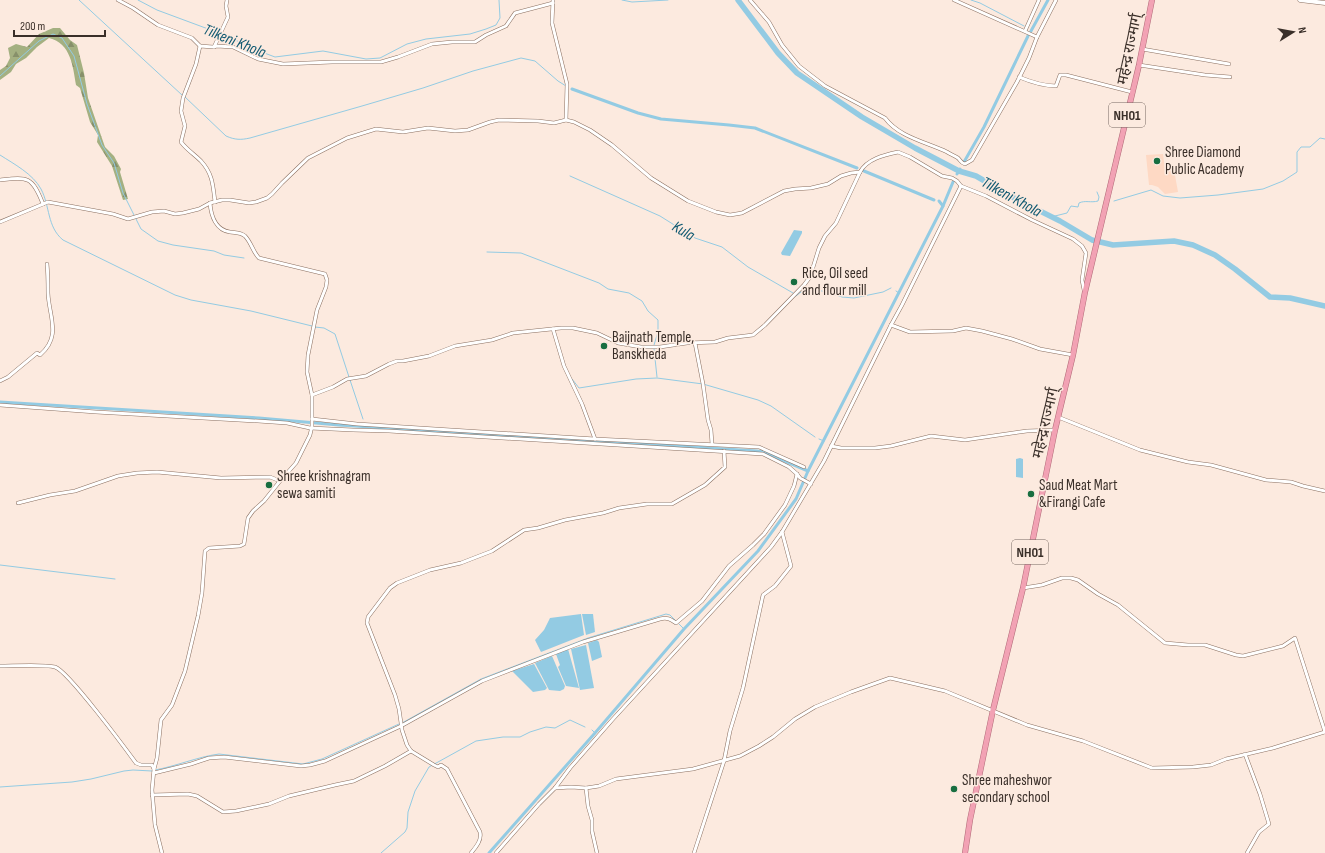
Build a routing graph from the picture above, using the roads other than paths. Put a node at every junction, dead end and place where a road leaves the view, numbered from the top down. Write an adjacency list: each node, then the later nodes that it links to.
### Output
1 (118, 0): 13 (street)
2 (227, 0): 14 (street)
3 (750, 0): 18 (street)
4 (954, 0): 11 (street)
5 (1039, 0): 11 (street)
6 (1056, 0): 12 (street)
7 (1152, 0): 15 (highway, महेन्द्र राज्मार्ग् / NH01)
8 (1300, 0): 10 (street)
9 (553, 2): 14 (street); 21 (street)
10 (1325, 3)
11 (1026, 31): 12 (street)
12 (1037, 37): 18 (street)
13 (200, 46): 14 (street); 25 (street)
14 (213, 48)
15 (1142, 49): 16 (street); 17 (highway, महेन्द्र राज्मार्ग् / NH01)
16 (1229, 64)
17 (1139, 65): 19 (street); 20 (highway, महेन्द्र राज्मार्ग् / NH01)
18 (1019, 77): 20 (street)
19 (1230, 77)
20 (1132, 92): 30 (highway, महेन्द्र राज्मार्ग् / NH01)
21 (566, 120): 22 (street); 25 (street)
22 (860, 172): 24 (street); 33 (street)
23 (0, 180): 27 (street)
24 (961, 186): 30 (street); 31 (street)
25 (215, 202): 26 (street)
26 (210, 203): 27 (street); 36 (street)
27 (44, 204): 28 (street)
28 (0, 222)
29 (47, 264): 35 (street)
30 (1085, 292): 34 (highway, महेन्द्र राज्मार्ग् / NH01)
31 (891, 326): 34 (street); 44 (street)
32 (553, 329): 33 (street); 36 (street); 42 (street)
33 (695, 342): 43 (street)
34 (1073, 355): 38 (highway, महेन्द्र राज्मार्ग् / NH01)
35 (0, 381)
36 (312, 395): 39 (street)
37 (0, 405): 40 (street)
38 (1058, 416): 41 (highway, महेन्द्र राज्मार्ग् / NH01); 50 (street)
39 (312, 419): 40 (street); 42 (street)
40 (311, 427): 45 (street); 48 (street)
41 (1055, 430): 44 (street); 53 (highway, महेन्द्र राज्मार्ग् / NH01)
42 (595, 439): 43 (street)
43 (712, 444): 46 (street)
44 (831, 446): 49 (street)
45 (724, 451): 47 (street); 56 (street)
46 (804, 467)
47 (797, 474): 49 (street); 56 (street)
48 (280, 481): 51 (street); 61 (street)
49 (810, 484): 52 (street)
50 (1325, 491)
51 (18, 504)
52 (782, 532): 60 (street); 63 (street)
53 (1023, 588): 55 (highway, महेन्द्र राज्मार्ग् / NH01); 57 (street)
54 (0, 666): 61 (street)
55 (993, 710): 59 (street); 60 (street); 71 (highway, महेन्द्र राज्मार्ग् / NH01)
56 (400, 724): 58 (street); 62 (street)
57 (1325, 732): 59 (street)
58 (411, 751): 65 (street); 67 (street)
59 (1245, 754): 72 (street)
60 (724, 761): 64 (street); 70 (street)
61 (154, 769): 62 (street)
62 (154, 773): 65 (street)
63 (555, 788): 64 (street); 68 (street)
64 (586, 788): 69 (street)
65 (152, 795): 66 (street)
66 (162, 853)
67 (471, 853)
68 (496, 853)
69 (597, 853)
70 (694, 853)
71 (965, 853)
72 (1248, 853)

